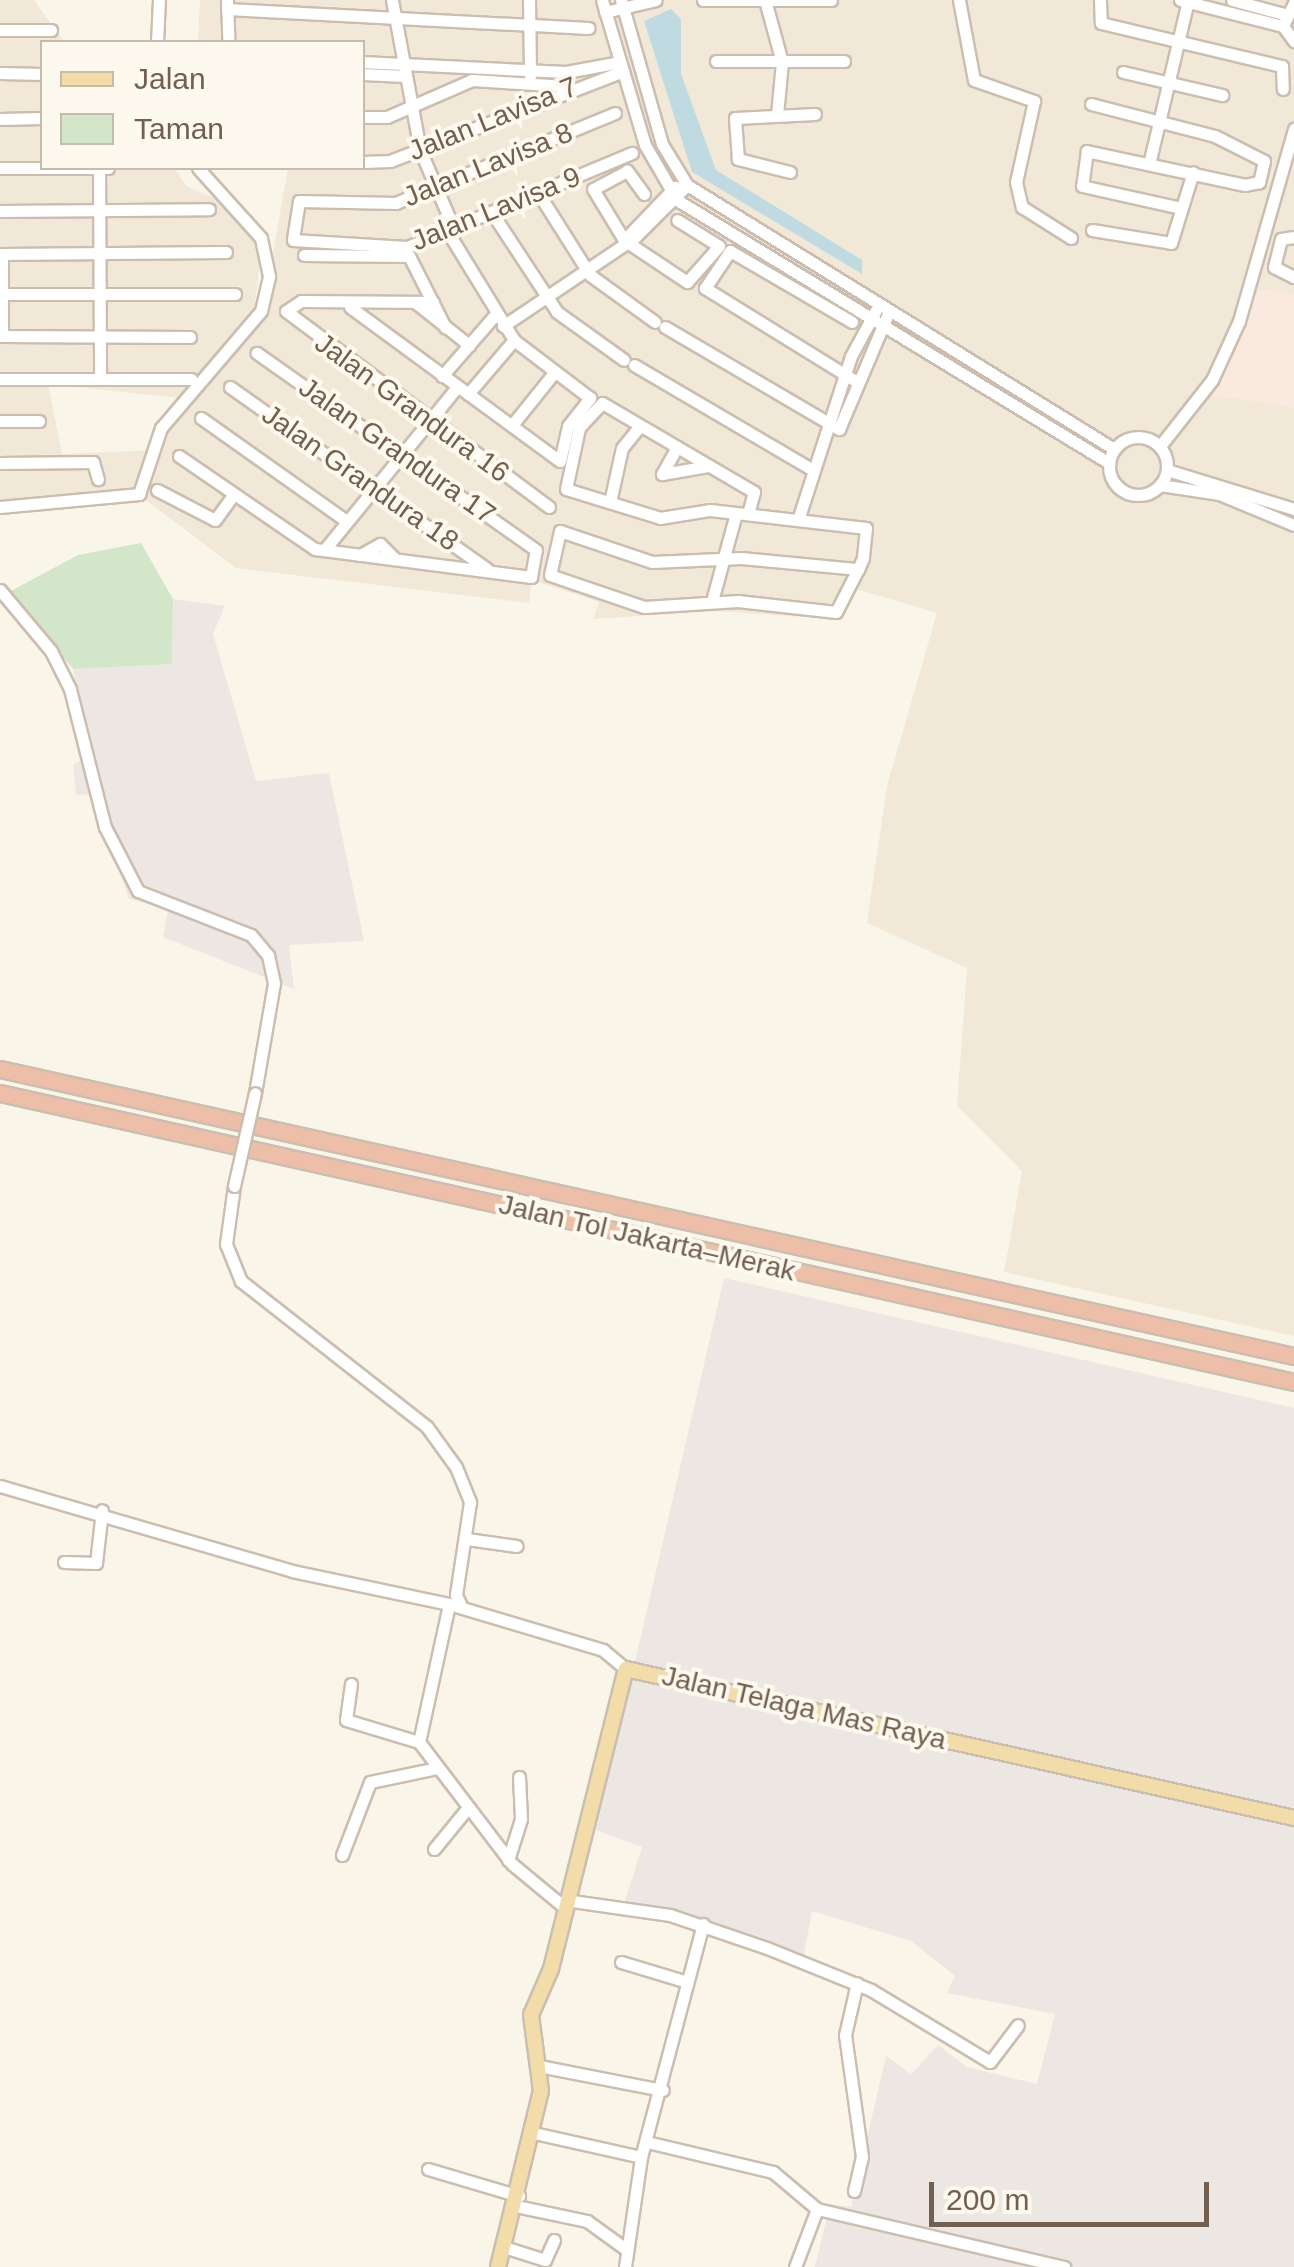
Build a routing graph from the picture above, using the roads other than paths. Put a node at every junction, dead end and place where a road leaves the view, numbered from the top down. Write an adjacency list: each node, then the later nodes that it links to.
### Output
1 (160, 0): 23 (street)
2 (392, 0): 16 (street)
3 (529, 0): 18 (street)
4 (656, 0): 14 (street)
5 (703, 0): 6 (street)
6 (765, 0): 7 (street); 28 (street)
7 (831, 0)
8 (959, 0): 76 (street)
9 (1100, 0): 25 (street)
10 (1232, 0): 17 (street)
11 (1185, 1): 17 (street); 25 (street)
12 (1294, 3): 17 (street)
13 (227, 4): 16 (street); 22 (street)
14 (622, 5): 15 (street); 62 (street)
15 (603, 6): 30 (street)
16 (394, 18): 18 (street); 31 (street)
17 (1283, 20): 24 (street)
18 (528, 24): 19 (street); 36 (street)
19 (589, 28)
20 (0, 30): 21 (street)
21 (50, 30)
22 (228, 38)
23 (158, 40)
24 (1294, 41)
25 (1178, 42): 37 (street); 39 (street)
26 (716, 61): 28 (street)
27 (844, 61): 28 (street)
28 (782, 62): 45 (street)
29 (365, 63): 31 (street)
30 (621, 67): 36 (street); 38 (street, Jalan Lavisa 7); 65 (street)
31 (403, 70): 35 (street); 36 (street); 43 (street)
32 (1122, 72): 37 (street)
33 (0, 73): 34 (street)
34 (40, 74)
35 (365, 74)
36 (530, 76): 38 (street); 41 (street); 43 (street)
37 (1169, 83): 40 (street); 50 (street)
38 (568, 86): 41 (street, Jalan Lavisa 7)
39 (1282, 89)
40 (1222, 95)
41 (536, 100): 52 (street, Jalan Lavisa 7)
42 (1091, 104): 50 (street)
43 (410, 107): 47 (street); 52 (street)
44 (616, 113): 63 (street, Jalan Lavisa 8)
45 (776, 114): 46 (street); 60 (street)
46 (815, 114)
47 (365, 116)
48 (40, 118): 49 (street)
49 (0, 119)
50 (1160, 120): 54 (street); 61 (street)
51 (1294, 130): 121 (street)
52 (420, 150): 55 (street, Jalan Lavisa 7); 63 (street)
53 (632, 153): 74 (street, Jalan Lavisa 9)
54 (1150, 160): 61 (street); 67 (street)
55 (365, 161)
56 (0, 168): 57 (street)
57 (40, 168)
58 (99, 170): 70 (street)
59 (200, 170): 137 (street)
60 (790, 172)
61 (1193, 172): 67 (street)
62 (684, 182): 65 (street); 91 (street)
63 (438, 190): 74 (street); 79 (street, Jalan Lavisa 8)
64 (644, 194): 77 (street)
65 (674, 196): 77 (street); 94 (street)
66 (542, 199): 83 (street)
67 (1180, 208): 73 (street)
68 (209, 210): 70 (street)
69 (0, 211): 70 (street)
70 (99, 211): 81 (street)
71 (496, 219): 88 (street)
72 (677, 220): 78 (street)
73 (1092, 230)
74 (453, 234): 79 (street, Jalan Lavisa 9); 96 (street)
75 (1290, 236): 84 (street)
76 (1071, 238)
77 (624, 240): 78 (street); 83 (street)
78 (724, 248): 97 (street); 110 (street)
79 (300, 250): 89 (street)
80 (226, 252): 81 (street)
81 (99, 253): 82 (street); 87 (street)
82 (1, 254): 85 (street)
83 (582, 266): 88 (street); 118 (street)
84 (1294, 277)
85 (2, 294): 87 (street); 99 (street)
86 (235, 294): 87 (street)
87 (99, 295): 101 (street)
88 (543, 296): 96 (street); 129 (street)
89 (433, 302): 90 (street); 98 (street)
90 (416, 303): 93 (street); 98 (street)
91 (886, 305): 94 (street); 123 (street)
92 (350, 307): 93 (street); 95 (street); 117 (street, Jalan Grandura 16)
93 (372, 308): 95 (street)
94 (878, 318): 110 (street); 127 (street)
95 (363, 320): 106 (street)
96 (498, 321): 102 (street); 103 (street)
97 (852, 322)
98 (445, 326): 103 (street)
99 (1, 336): 101 (street)
100 (190, 337): 101 (street)
101 (100, 338): 108 (street)
102 (514, 340): 105 (street); 112 (street)
103 (469, 345): 106 (street)
104 (257, 353): 124 (street, Jalan Grandura 17)
105 (553, 374): 113 (street); 119 (street)
106 (442, 376): 112 (street)
107 (0, 378): 108 (street)
108 (100, 378): 109 (street)
109 (190, 379)
110 (852, 379): 118 (street)
111 (230, 386): 133 (street, Jalan Grandura 18)
112 (463, 391): 117 (street); 119 (street)
113 (596, 400): 119 (street); 120 (street); 136 (street)
114 (201, 418): 141 (street)
115 (0, 421): 116 (street)
116 (40, 421)
117 (430, 422): 124 (street); 138 (street, Jalan Grandura 16)
118 (827, 422): 129 (street)
119 (512, 424)
120 (640, 426): 122 (street); 136 (street)
121 (1160, 446): 123 (street); 130 (street)
122 (677, 447): 128 (street); 128 (street)
123 (1114, 449): 127 (street)
124 (403, 454): 133 (street); 147 (street, Jalan Grandura 17)
125 (179, 456): 135 (street)
126 (0, 463): 131 (street)
127 (1109, 464): 132 (street)
128 (709, 466): 140 (street)
129 (812, 470): 142 (street)
130 (1167, 470): 132 (street); 139 (street)
131 (98, 479)
132 (1160, 485): 143 (street)
133 (373, 487): 141 (street); 147 (street, Jalan Grandura 18)
134 (157, 490): 135 (street)
135 (234, 494): 144 (street)
136 (610, 502): 140 (street)
137 (0, 506)
138 (549, 506)
139 (1294, 508)
140 (742, 514): 142 (street); 145 (street)
141 (345, 520): 144 (street)
142 (798, 520): 146 (street)
143 (1294, 525)
144 (325, 549): 147 (street)
145 (724, 558): 146 (street); 149 (street); 149 (street)
146 (858, 569): 149 (street)
147 (489, 570)
148 (0, 590): 156 (street, bridge)
149 (712, 602)
150 (0, 1069): 152 (highway, Jalan Tol Jakarta–Merak)
151 (0, 1093): 153 (highway, Jalan Tol Jakarta–Merak)
152 (1294, 1356)
153 (1294, 1382)
154 (0, 1486): 155 (street)
155 (102, 1510): 158 (street); 159 (street)
156 (467, 1539): 157 (street); 159 (street)
157 (517, 1546)
158 (64, 1562)
159 (456, 1606): 160 (street); 162 (street)
160 (626, 1668): 166 (main road, Jalan Telaga Mas Raya); 170 (main road, Jalan Telaga Mas Raya)
161 (351, 1684): 162 (street)
162 (419, 1742): 163 (street)
163 (437, 1768): 165 (street); 168 (street)
164 (519, 1777): 169 (street)
165 (466, 1810): 167 (street); 169 (street)
166 (1294, 1818)
167 (434, 1849)
168 (342, 1854)
169 (508, 1860): 170 (street)
170 (565, 1904): 171 (street); 176 (main road, Jalan Telaga Mas Raya)
171 (703, 1924): 173 (street); 174 (street)
172 (620, 1962): 173 (street)
173 (684, 1980): 177 (street)
174 (857, 1983): 175 (street); 182 (street)
175 (1018, 2025)
176 (539, 2066): 177 (street); 178 (main road, Jalan Telaga Mas Raya)
177 (663, 2090): 179 (street)
178 (534, 2133): 180 (street); 183 (main road, Jalan Telaga Mas Raya)
179 (647, 2142): 180 (street); 184 (street)
180 (642, 2158): 187 (street)
181 (428, 2169): 183 (street)
182 (854, 2191)
183 (518, 2201): 186 (main road, Jalan Telaga Mas Raya); 187 (street)
184 (817, 2209): 190 (street); 191 (street)
185 (554, 2240): 186 (street)
186 (504, 2247): 188 (main road, Jalan Telaga Mas Raya)
187 (627, 2250): 189 (street)
188 (498, 2267)
189 (625, 2267)
190 (795, 2267)
191 (1064, 2267)

